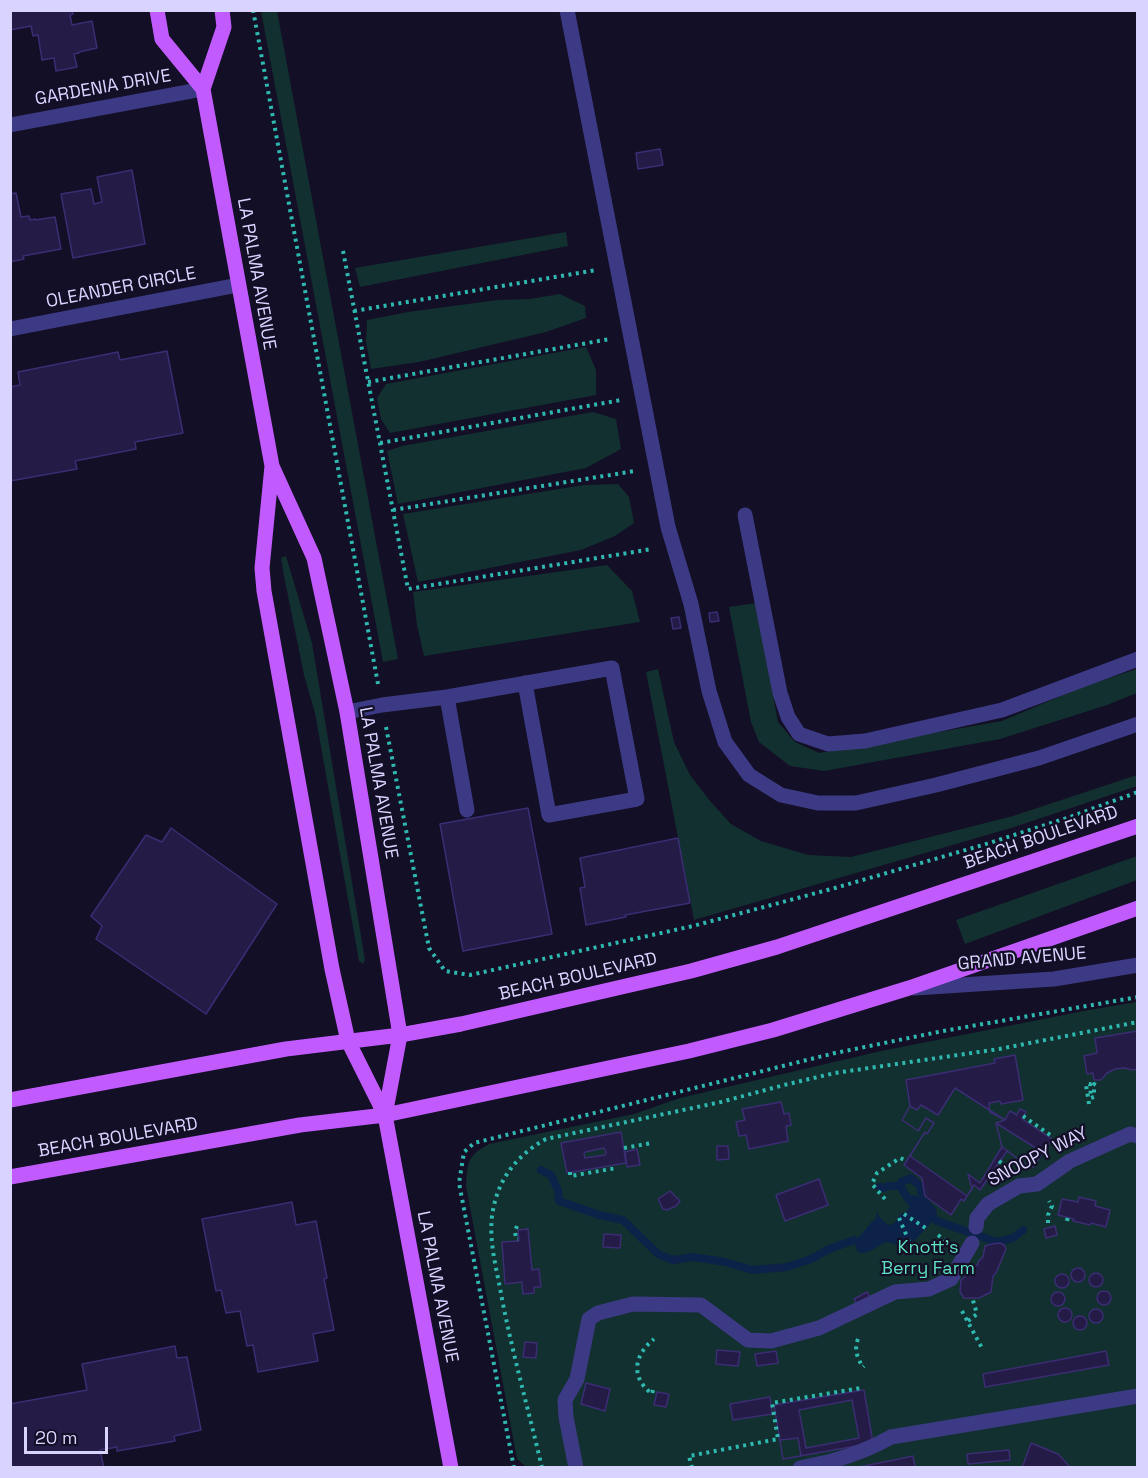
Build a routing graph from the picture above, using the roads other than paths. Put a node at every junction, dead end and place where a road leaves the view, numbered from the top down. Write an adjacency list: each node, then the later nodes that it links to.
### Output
1 (157, 10): 4 (main road, LA PALMA AVENUE)
2 (222, 10): 4 (main road, LA PALMA AVENUE)
3 (567, 10): 14 (street)
4 (203, 89): 5 (street, GARDENIA DRIVE); 6 (main road, LA PALMA AVENUE)
5 (10, 124)
6 (238, 285): 7 (street, OLEANDER CIRCLE); 8 (main road, LA PALMA AVENUE)
7 (10, 329)
8 (272, 466): 13 (main road, LA PALMA AVENUE); 21 (main road, LA PALMA AVENUE)
9 (745, 514): 10 (street)
10 (1137, 658)
11 (525, 683): 11 (street); 12 (street)
12 (447, 697): 13 (street); 15 (street)
13 (347, 712): 20 (main road, LA PALMA AVENUE)
14 (1137, 724)
15 (467, 810)
16 (1137, 826): 20 (main road, BEACH BOULEVARD)
17 (1137, 908): 19 (main road, BEACH BOULEVARD)
18 (1137, 965): 19 (street, GRAND AVENUE)
19 (909, 988): 23 (main road, BEACH BOULEVARD)
20 (400, 1035): 21 (main road, BEACH BOULEVARD); 23 (main road, LA PALMA AVENUE)
21 (348, 1041): 22 (main road, BEACH BOULEVARD); 23 (main road, LA PALMA AVENUE)
22 (10, 1100)
23 (385, 1114): 25 (main road, BEACH BOULEVARD); 29 (main road, LA PALMA AVENUE)
24 (1137, 1136): 26 (street, SNOOPY WAY)
25 (10, 1177)
26 (976, 1227)
27 (972, 1244): 30 (street)
28 (1137, 1396): 31 (street)
29 (452, 1467)
30 (576, 1467)
31 (800, 1467)

